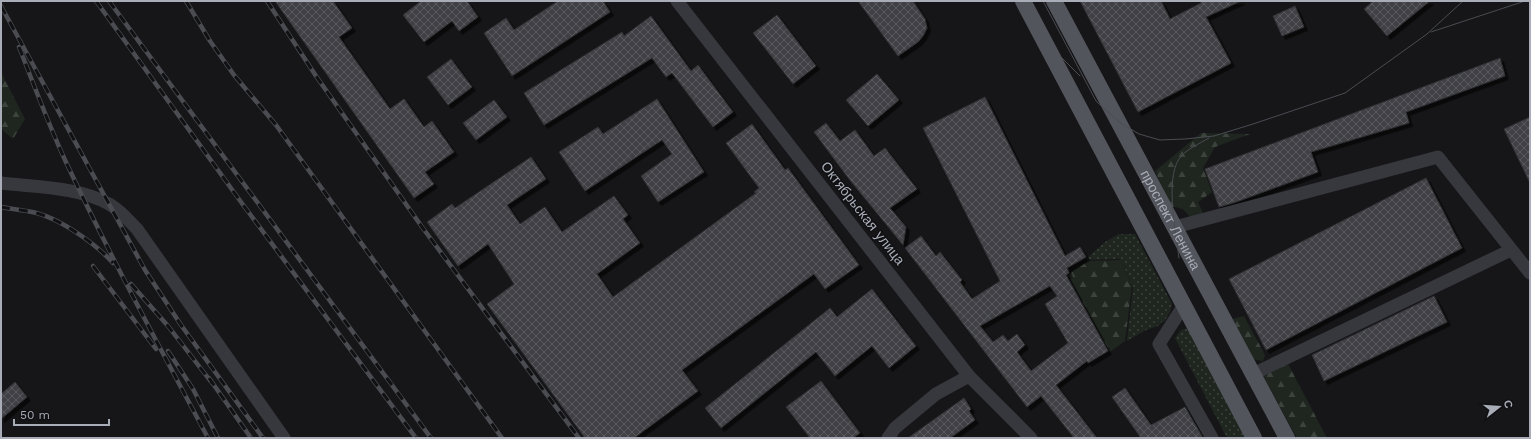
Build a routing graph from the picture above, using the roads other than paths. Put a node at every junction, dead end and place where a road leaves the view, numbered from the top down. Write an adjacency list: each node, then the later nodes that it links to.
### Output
1 (678, 1): 10 (street, Октябрьская улица)
2 (1023, 1): 8 (main road, проспект Ленина)
3 (1054, 1): 5 (main road, проспект Ленина)
4 (1, 183): 11 (street)
5 (1175, 227): 6 (street); 9 (main road, проспект Ленина)
6 (1511, 250): 7 (street); 9 (street)
7 (1530, 273)
8 (1184, 305): 14 (street); 15 (main road, проспект Ленина)
9 (1254, 374): 16 (main road, проспект Ленина)
10 (969, 376): 12 (street); 13 (street, Октябрьская улица)
11 (284, 438)
12 (888, 438)
13 (1031, 438)
14 (1212, 438)
15 (1254, 438)
16 (1287, 438)

